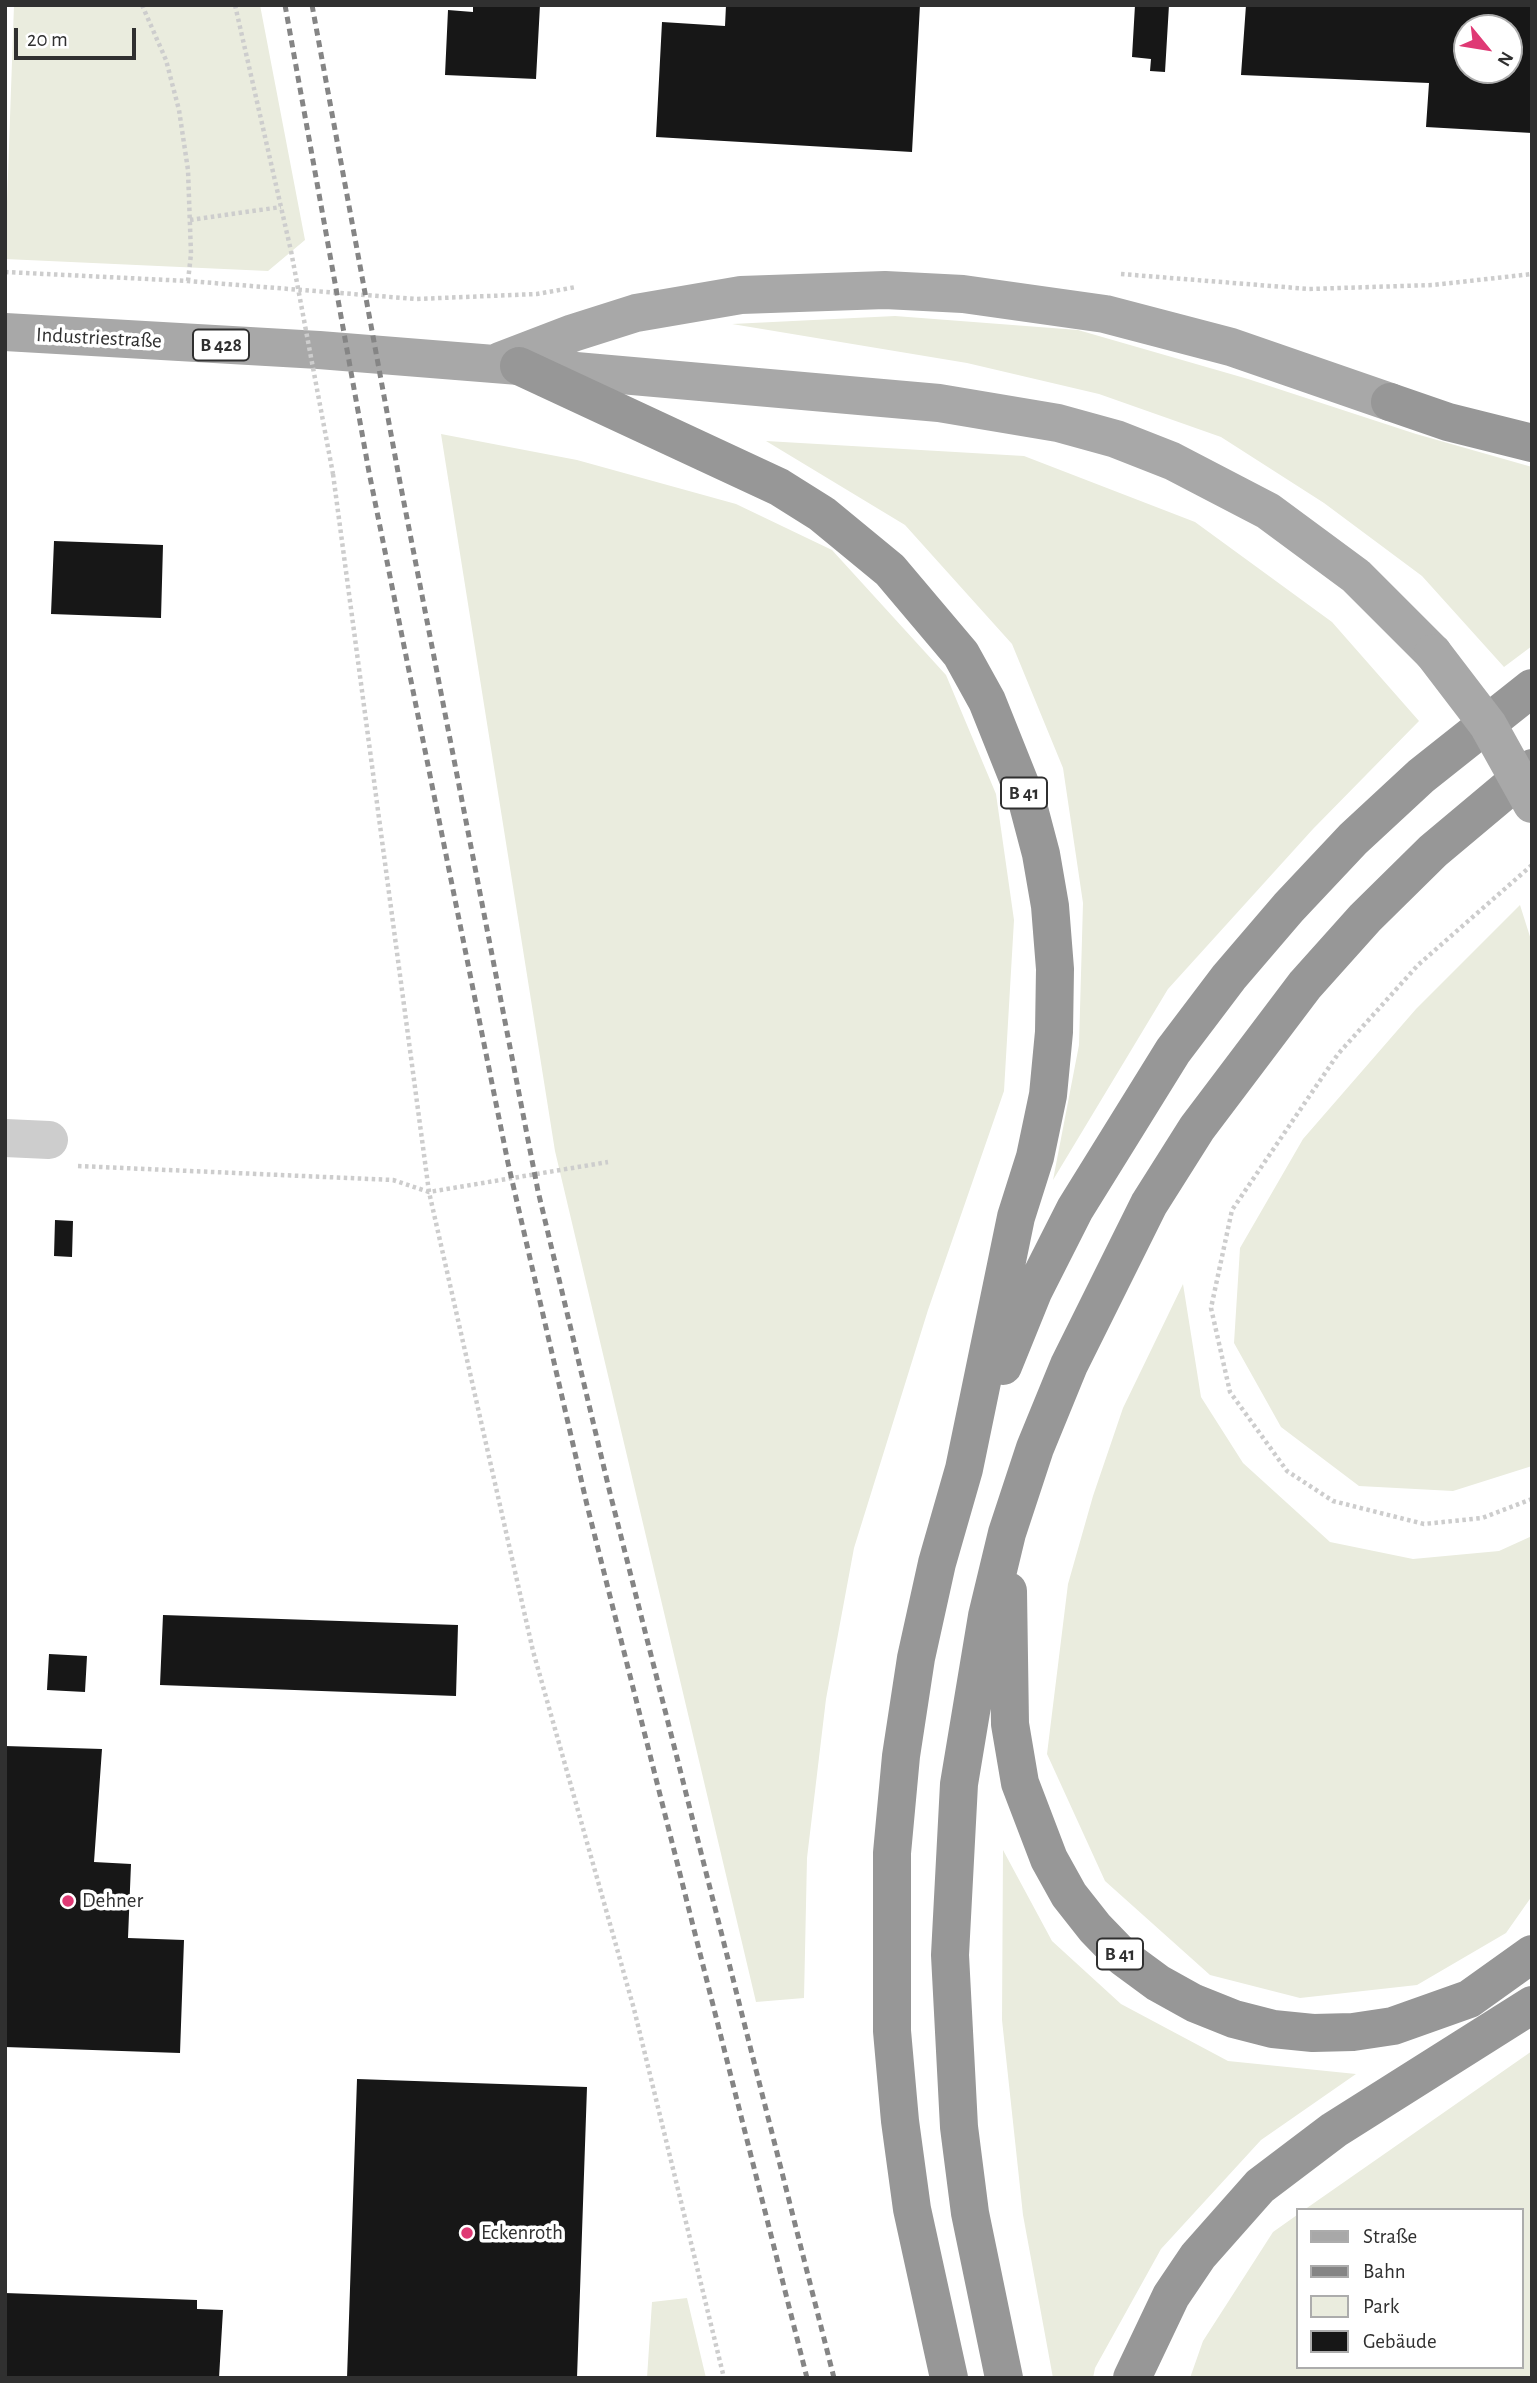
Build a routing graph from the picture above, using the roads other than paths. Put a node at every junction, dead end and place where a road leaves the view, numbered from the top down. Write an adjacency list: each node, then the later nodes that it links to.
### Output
1 (5, 332): 2 (main road, Industriestraße / B 428)
2 (505, 365): 3 (main road); 7 (main road, bridge); 10 (highway, B 41)
3 (1390, 402): 4 (highway)
4 (1532, 443)
5 (1532, 688): 10 (highway, B 41)
6 (1532, 768): 11 (highway, B 41)
7 (1532, 804)
8 (5, 1138): 9 (street)
9 (49, 1140)
10 (964, 1469): 14 (highway, B 41)
11 (1007, 1533): 12 (highway, B 41); 15 (highway, B 41)
12 (1532, 1954)
13 (1532, 2005): 16 (highway)
14 (949, 2378)
15 (1004, 2378)
16 (1132, 2378)

